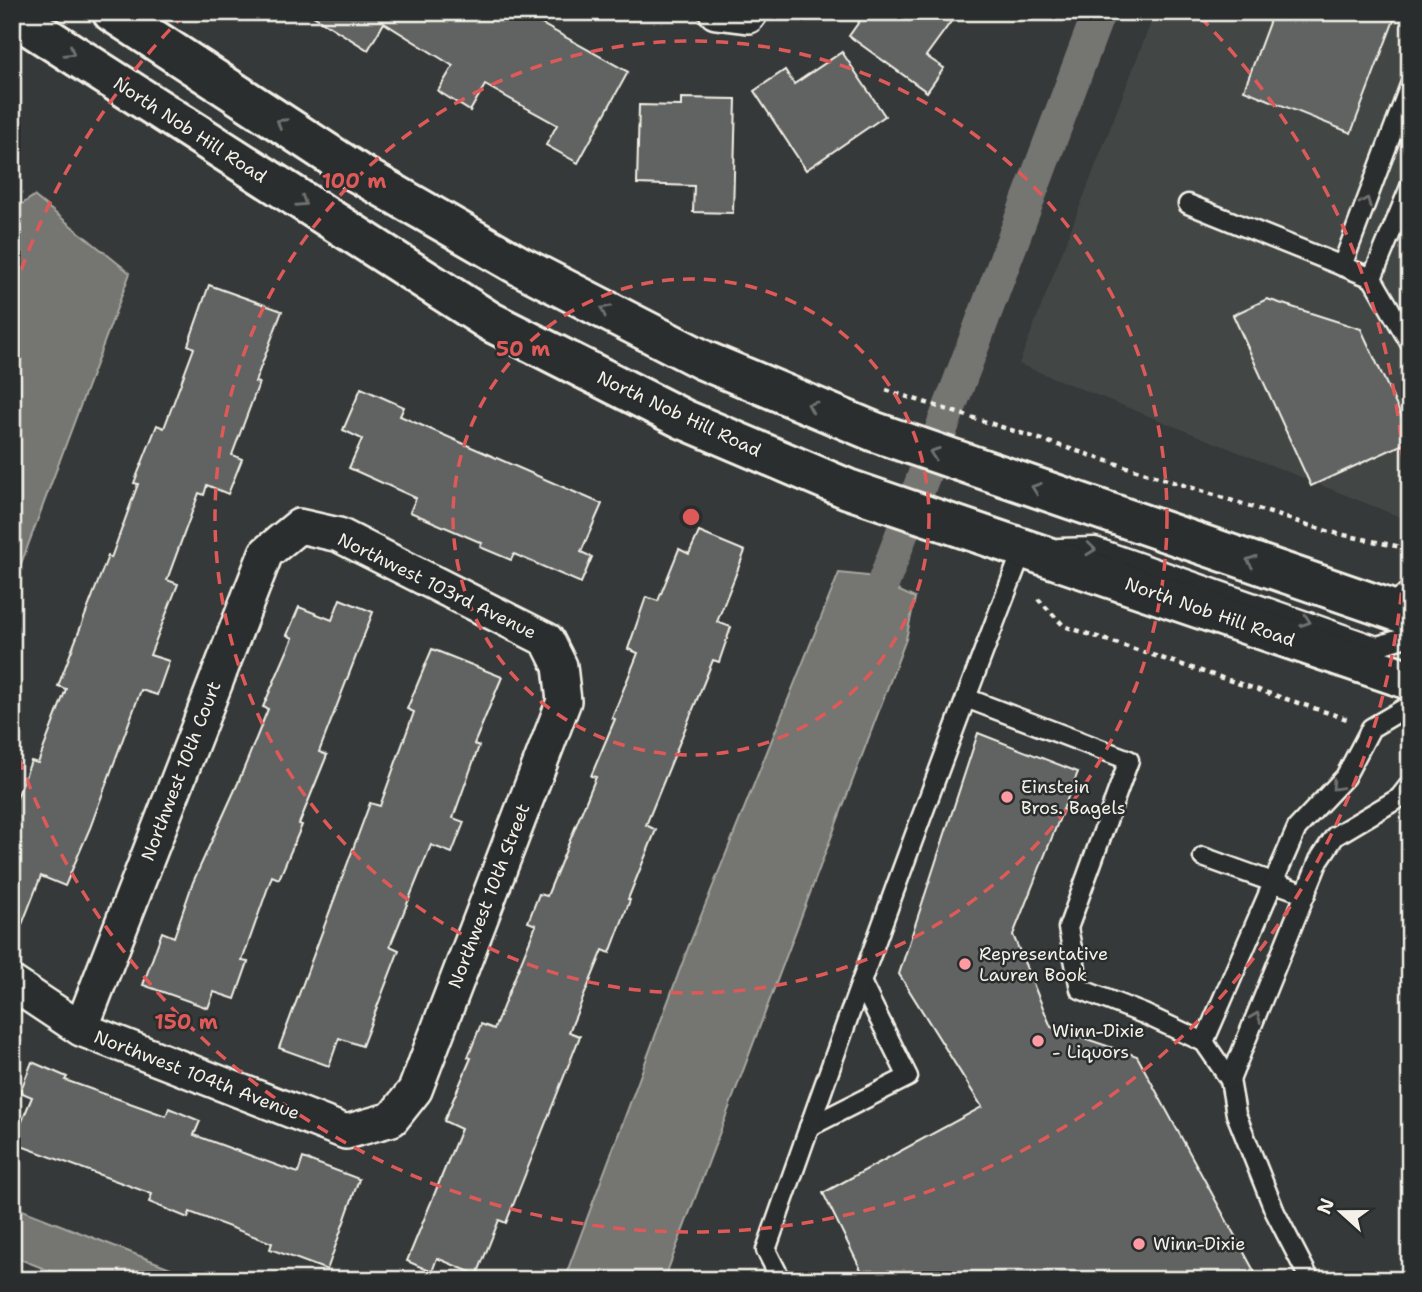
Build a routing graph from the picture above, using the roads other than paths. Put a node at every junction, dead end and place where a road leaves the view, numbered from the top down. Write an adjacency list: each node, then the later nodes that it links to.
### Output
1 (112, 12): 11 (main road, one-way to 1)
2 (12, 15): 10 (main road, North Nob Hill Road, one-way to 10)
3 (1410, 85): 6 (lane, one-way to 3)
4 (1410, 187): 7 (lane)
5 (1188, 204): 6 (lane)
6 (1342, 265): 7 (lane)
7 (1372, 278): 8 (lane)
8 (1410, 343)
9 (299, 526): 12 (street, Northwest 103rd Avenue); 22 (street, Northwest 10th Court)
10 (1023, 549): 11 (lane, one-way to 11); 13 (main road, North Nob Hill Road); 14 (lane)
11 (1405, 612)
12 (560, 666): 25 (street, Northwest 10th Street)
13 (1410, 680)
14 (966, 698): 20 (lane); 23 (lane)
15 (1410, 705): 18 (lane, one-way to 18)
16 (1410, 784): 19 (lane)
17 (1203, 858): 18 (lane)
18 (1273, 881): 19 (lane); 23 (lane)
19 (1306, 894): 24 (lane, one-way to 19)
20 (860, 982): 26 (lane); 26 (lane)
21 (12, 983): 22 (street, Northwest 104th Avenue)
22 (81, 1029): 25 (street, Northwest 104th Avenue)
23 (1204, 1042): 24 (lane)
24 (1230, 1080): 28 (lane)
25 (392, 1119)
26 (809, 1127): 27 (lane)
27 (781, 1280)
28 (1310, 1280)

